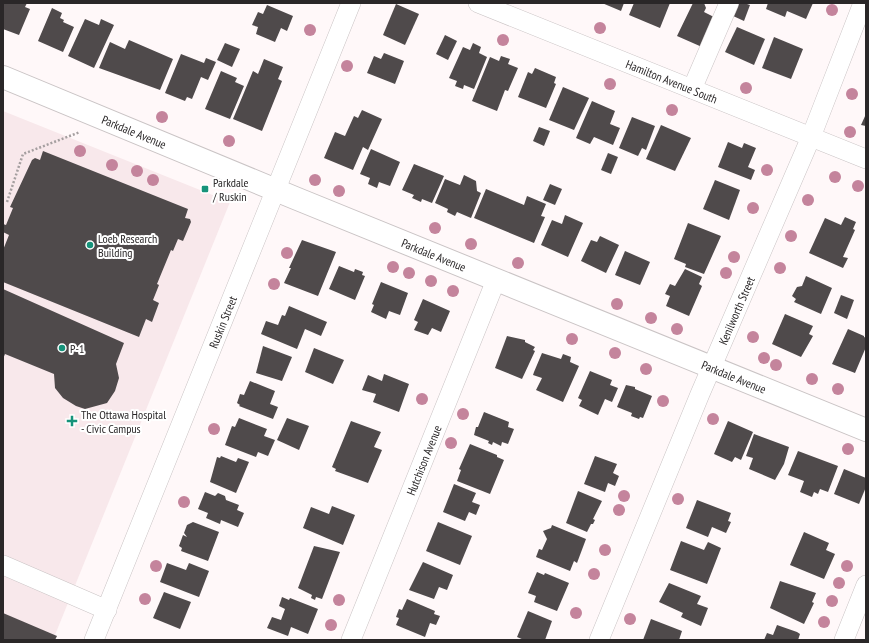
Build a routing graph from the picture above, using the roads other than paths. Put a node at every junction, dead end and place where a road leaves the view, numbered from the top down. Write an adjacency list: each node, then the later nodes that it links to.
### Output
1 (351, 3): 9 (street, Ruskin Street)
2 (478, 3): 6 (street, Hamilton Avenue South)
3 (729, 3): 6 (street)
4 (863, 3): 7 (street, Kenilworth Street)
5 (3, 77): 9 (main road, Parkdale Avenue)
6 (692, 89): 7 (street, Hamilton Avenue South)
7 (811, 137): 8 (street, Hamilton Avenue South); 11 (street, Kenilworth Street)
8 (866, 159)
9 (274, 189): 10 (main road, Parkdale Avenue); 15 (street, Ruskin Street)
10 (496, 280): 11 (main road, Parkdale Avenue); 17 (street, Hutchison Avenue)
11 (712, 367): 12 (main road, Parkdale Avenue); 18 (street, Kenilworth Street)
12 (866, 430)
13 (3, 565): 15 (street)
14 (866, 585): 19 (street)
15 (107, 610): 16 (street, Ruskin Street)
16 (94, 640)
17 (351, 640)
18 (599, 640)
19 (844, 640)

